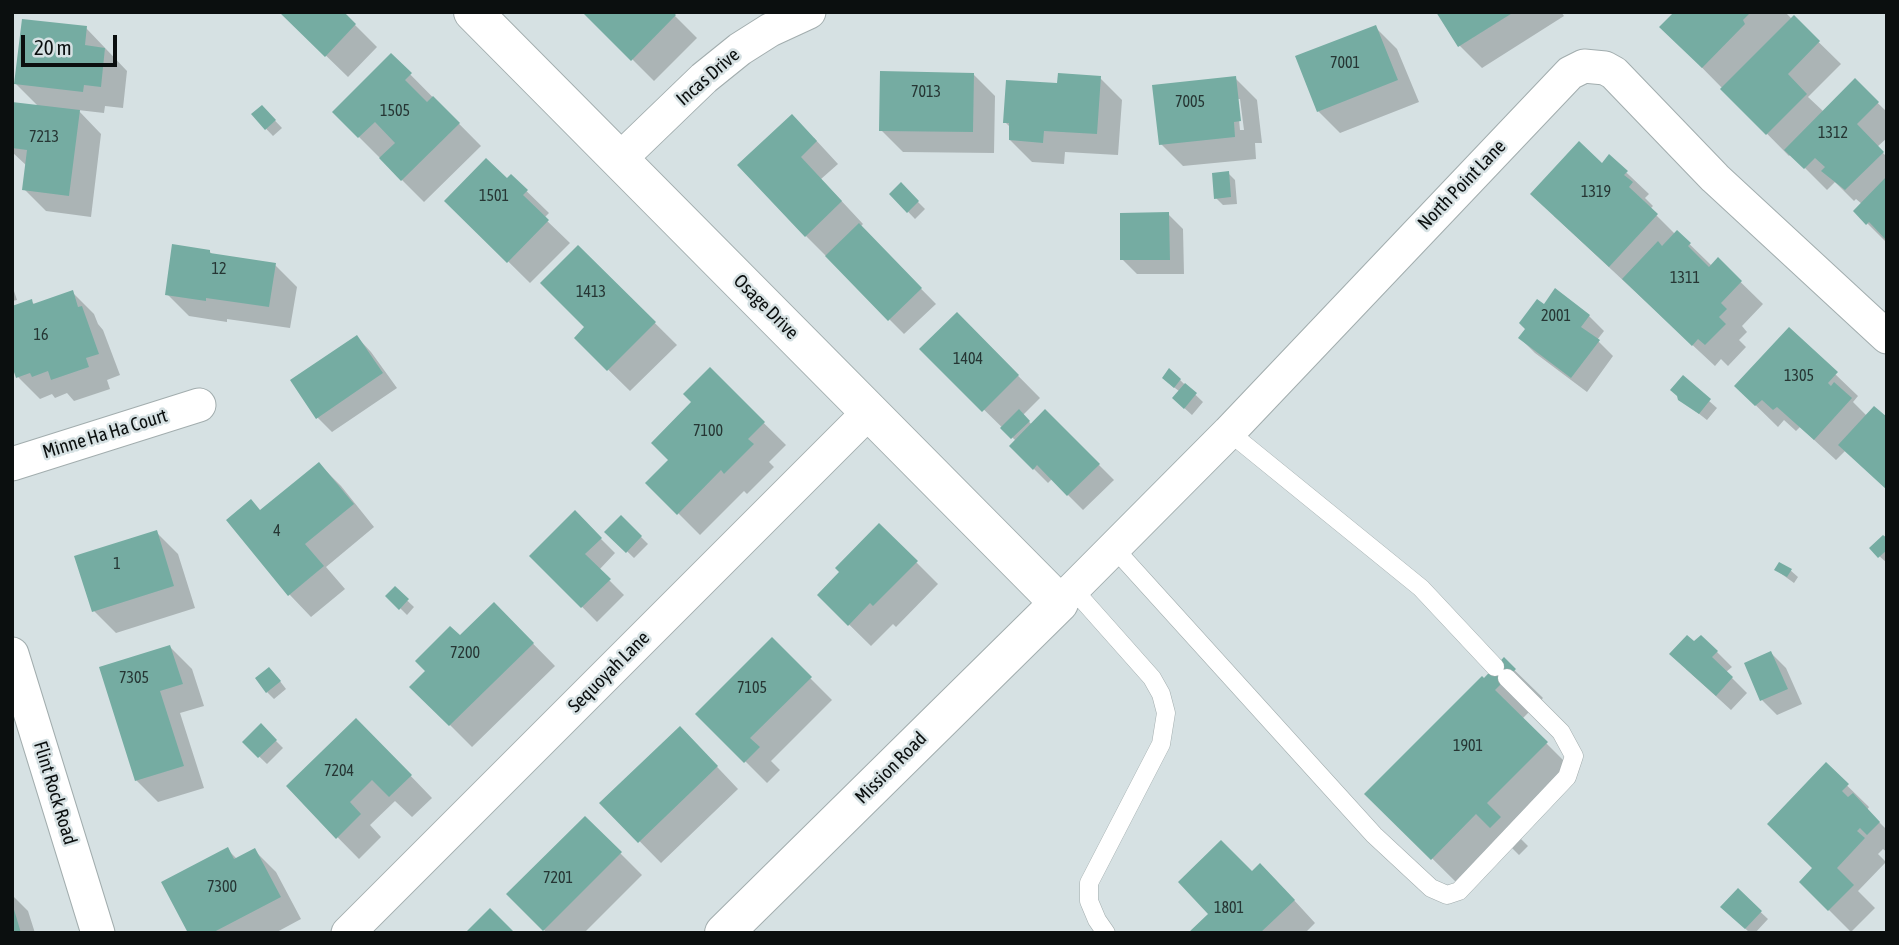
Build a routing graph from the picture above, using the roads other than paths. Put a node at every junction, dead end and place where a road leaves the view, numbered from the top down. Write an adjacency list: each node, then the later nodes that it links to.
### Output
1 (473, 12): 3 (street, Osage Drive)
2 (809, 12): 3 (street, Incas Drive)
3 (620, 159): 6 (street, Osage Drive)
4 (1887, 337): 7 (street, North Point Lane)
5 (199, 405): 8 (street, Minne Ha Ha Court)
6 (870, 411): 10 (street, Osage Drive); 13 (street, Sequoyah Lane)
7 (1229, 432): 9 (street, North Point Lane); 9 (lane)
8 (12, 464)
9 (1114, 548): 10 (street, North Point Lane)
10 (1066, 596): 14 (street, Mission Road); 15 (lane)
11 (12, 654): 12 (street, Flint Rock Road)
12 (97, 933)
13 (348, 933)
14 (724, 933)
15 (1106, 933)

